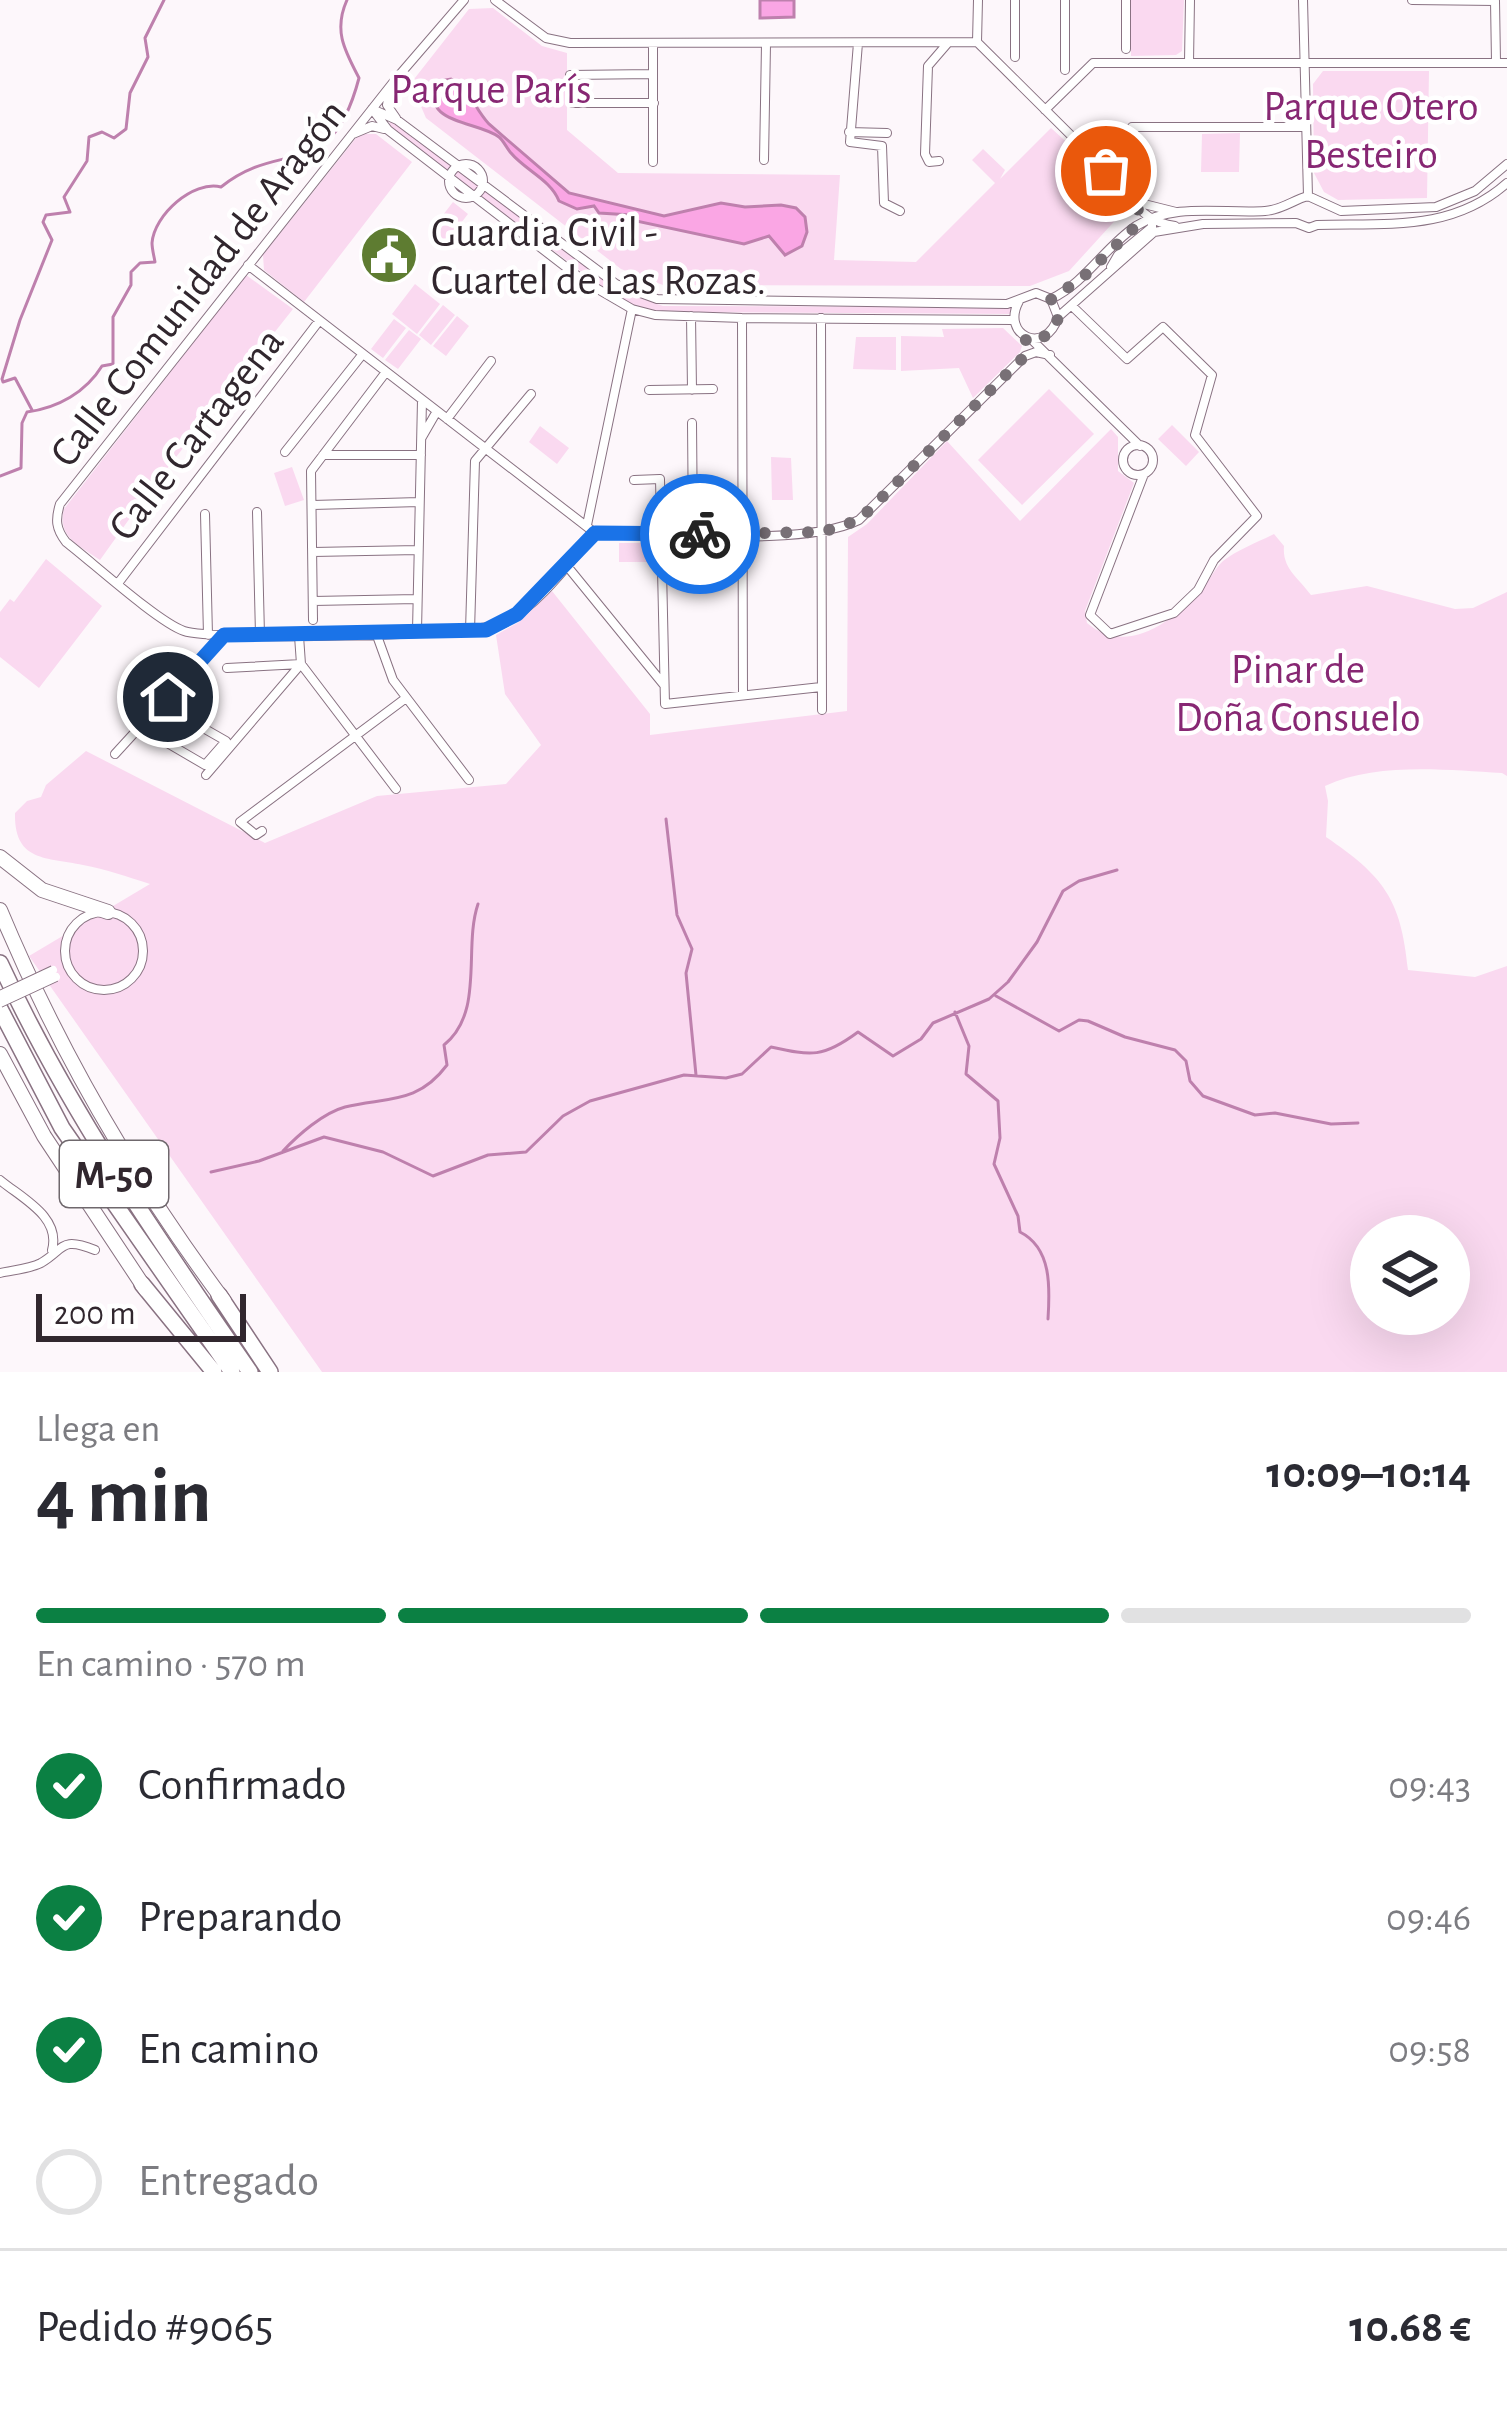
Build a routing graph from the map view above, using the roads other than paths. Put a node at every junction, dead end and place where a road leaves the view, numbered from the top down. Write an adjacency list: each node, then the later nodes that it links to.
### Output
1 (453, 0): 11 (street, Calle Comunidad de Aragón)
2 (464, 0): 11 (street, Calle Comunidad de Aragón)
3 (495, 0): 15 (street)
4 (978, 0): 13 (street)
5 (1015, 0): 18 (street)
6 (1065, 0): 22 (street)
7 (1126, 0): 17 (street)
8 (1190, 0): 19 (street)
9 (1303, 0): 20 (street)
10 (1412, 0): 21 (street)
11 (445, 19): 25 (street, Calle Comunidad de Aragón)
12 (948, 42): 13 (street); 14 (street); 37 (street)
13 (977, 42): 29 (street)
14 (858, 43): 16 (street); 34 (street)
15 (653, 44): 16 (street); 23 (street)
16 (766, 44): 38 (street)
17 (1126, 49)
18 (1015, 57)
19 (1190, 62): 20 (street); 29 (street)
20 (1305, 62): 21 (street); 32 (street)
21 (1501, 62)
22 (1065, 70)
23 (653, 74): 24 (street); 27 (street)
24 (570, 75)
25 (391, 85): 28 (street, Calle Comunidad de Aragón); 30 (street)
26 (572, 103): 27 (street)
27 (654, 103): 39 (street)
28 (372, 109): 30 (street); 33 (street); 36 (street, Calle Comunidad de Aragón)
29 (1045, 110): 49 (street)
30 (397, 120): 41 (street)
31 (1132, 127): 32 (street)
32 (1305, 127): 46 (street)
33 (388, 130): 36 (street); 42 (street)
34 (849, 132): 35 (street); 50 (street)
35 (887, 133)
36 (352, 134): 57 (street, Calle Comunidad de Aragón)
37 (938, 158)
38 (764, 160)
39 (653, 162)
40 (1507, 164): 47 (street)
41 (458, 166): 42 (street); 44 (street)
42 (449, 176): 45 (street)
43 (1507, 183): 54 (street)
44 (482, 184): 45 (street); 59 (street)
45 (475, 195): 62 (street)
46 (1308, 196): 47 (street); 48 (street)
47 (1321, 203): 54 (street)
48 (1293, 205): 51 (street); 53 (street)
49 (1141, 206): 51 (street); 52 (street); 55 (street)
50 (900, 211)
51 (1176, 212): 52 (street)
52 (1152, 220): 55 (street); 56 (street); 58 (street)
53 (1296, 224): 54 (street); 56 (street)
54 (1317, 225)
55 (1136, 226): 60 (street)
56 (1177, 227): 58 (street)
57 (248, 265): 68 (street); 106 (street, Calle Comunidad de Aragón)
58 (1107, 273): 61 (street)
59 (1022, 298): 60 (street); 67 (street)
60 (1051, 299): 64 (street)
61 (1072, 306): 64 (street); 92 (street)
62 (632, 309): 63 (street); 98 (street)
63 (691, 316): 65 (street); 78 (street)
64 (1058, 317): 69 (street)
65 (742, 318): 66 (street); 102 (street)
66 (821, 318): 67 (street); 99 (street)
67 (1013, 320): 70 (street)
68 (319, 321): 71 (street); 106 (street, Calle Cartagena)
69 (1048, 335): 70 (street); 72 (street)
70 (1028, 337): 72 (street); 73 (street)
71 (363, 354): 75 (street); 88 (street)
72 (1050, 355): 73 (street); 84 (street)
73 (1025, 356): 99 (street)
74 (491, 361): 82 (street)
75 (386, 372): 80 (street); 89 (street)
76 (713, 389): 78 (street)
77 (649, 390): 78 (street)
78 (692, 390)
79 (532, 394): 87 (street)
80 (422, 400): 81 (street); 85 (street)
81 (437, 411): 82 (street); 85 (street)
82 (447, 418): 87 (street)
83 (692, 423): 101 (street)
84 (1125, 430): 86 (street); 91 (street)
85 (422, 438): 90 (street)
86 (1140, 446): 91 (street); 92 (street)
87 (486, 449): 98 (street); 111 (street)
88 (285, 452)
89 (322, 455): 90 (street); 95 (street)
90 (421, 455): 94 (street)
91 (1123, 457): 92 (street)
92 (1144, 474)
93 (634, 480): 100 (street)
94 (419, 502): 95 (street); 103 (street)
95 (313, 505): 104 (street)
96 (257, 512): 115 (street)
97 (206, 514): 113 (street)
98 (591, 529): 100 (street); 105 (street)
99 (822, 532): 102 (street); 120 (street)
100 (663, 533): 101 (street); 119 (street)
101 (693, 534): 102 (street)
102 (743, 535): 121 (street)
103 (418, 550): 104 (street); 107 (street)
104 (313, 552): 108 (street)
105 (567, 566): 111 (street); 119 (street)
106 (118, 582): 113 (street)
107 (417, 599): 108 (street); 110 (street)
108 (313, 601): 109 (street)
109 (313, 620)
110 (417, 632): 111 (street); 112 (street)
111 (470, 632)
112 (376, 633): 116 (street); 122 (street)
113 (208, 634): 114 (street)
114 (224, 635): 115 (street); 125 (street)
115 (260, 635): 116 (street)
116 (299, 635): 117 (street)
117 (301, 664): 118 (street); 126 (street); 128 (street)
118 (226, 668)
119 (664, 685): 121 (street)
120 (821, 687): 121 (street); 123 (street)
121 (742, 695)
122 (406, 698): 126 (street); 129 (street)
123 (822, 710)
124 (191, 721): 125 (street)
125 (140, 728): 127 (street)
126 (355, 736): 130 (street); 131 (street)
127 (115, 754)
128 (206, 775)
129 (469, 780)
130 (395, 789)
131 (262, 831)
132 (0, 856): 134 (highway)
133 (0, 910): 146 (highway)
134 (108, 912): 135 (street); 137 (street)
135 (65, 958): 137 (street); 138 (street)
136 (0, 963): 149 (highway, M-50)
137 (71, 972): 138 (street)
138 (54, 974): 139 (street, bridge)
139 (0, 1002): 148 (highway, M-50)
140 (0, 1054): 145 (highway)
141 (0, 1180): 142 (street)
142 (52, 1250): 143 (street); 144 (street)
143 (95, 1250)
144 (0, 1273)
145 (142, 1284): 147 (highway)
146 (219, 1294): 150 (highway)
147 (210, 1372)
148 (232, 1372)
149 (250, 1372)
150 (273, 1372)

